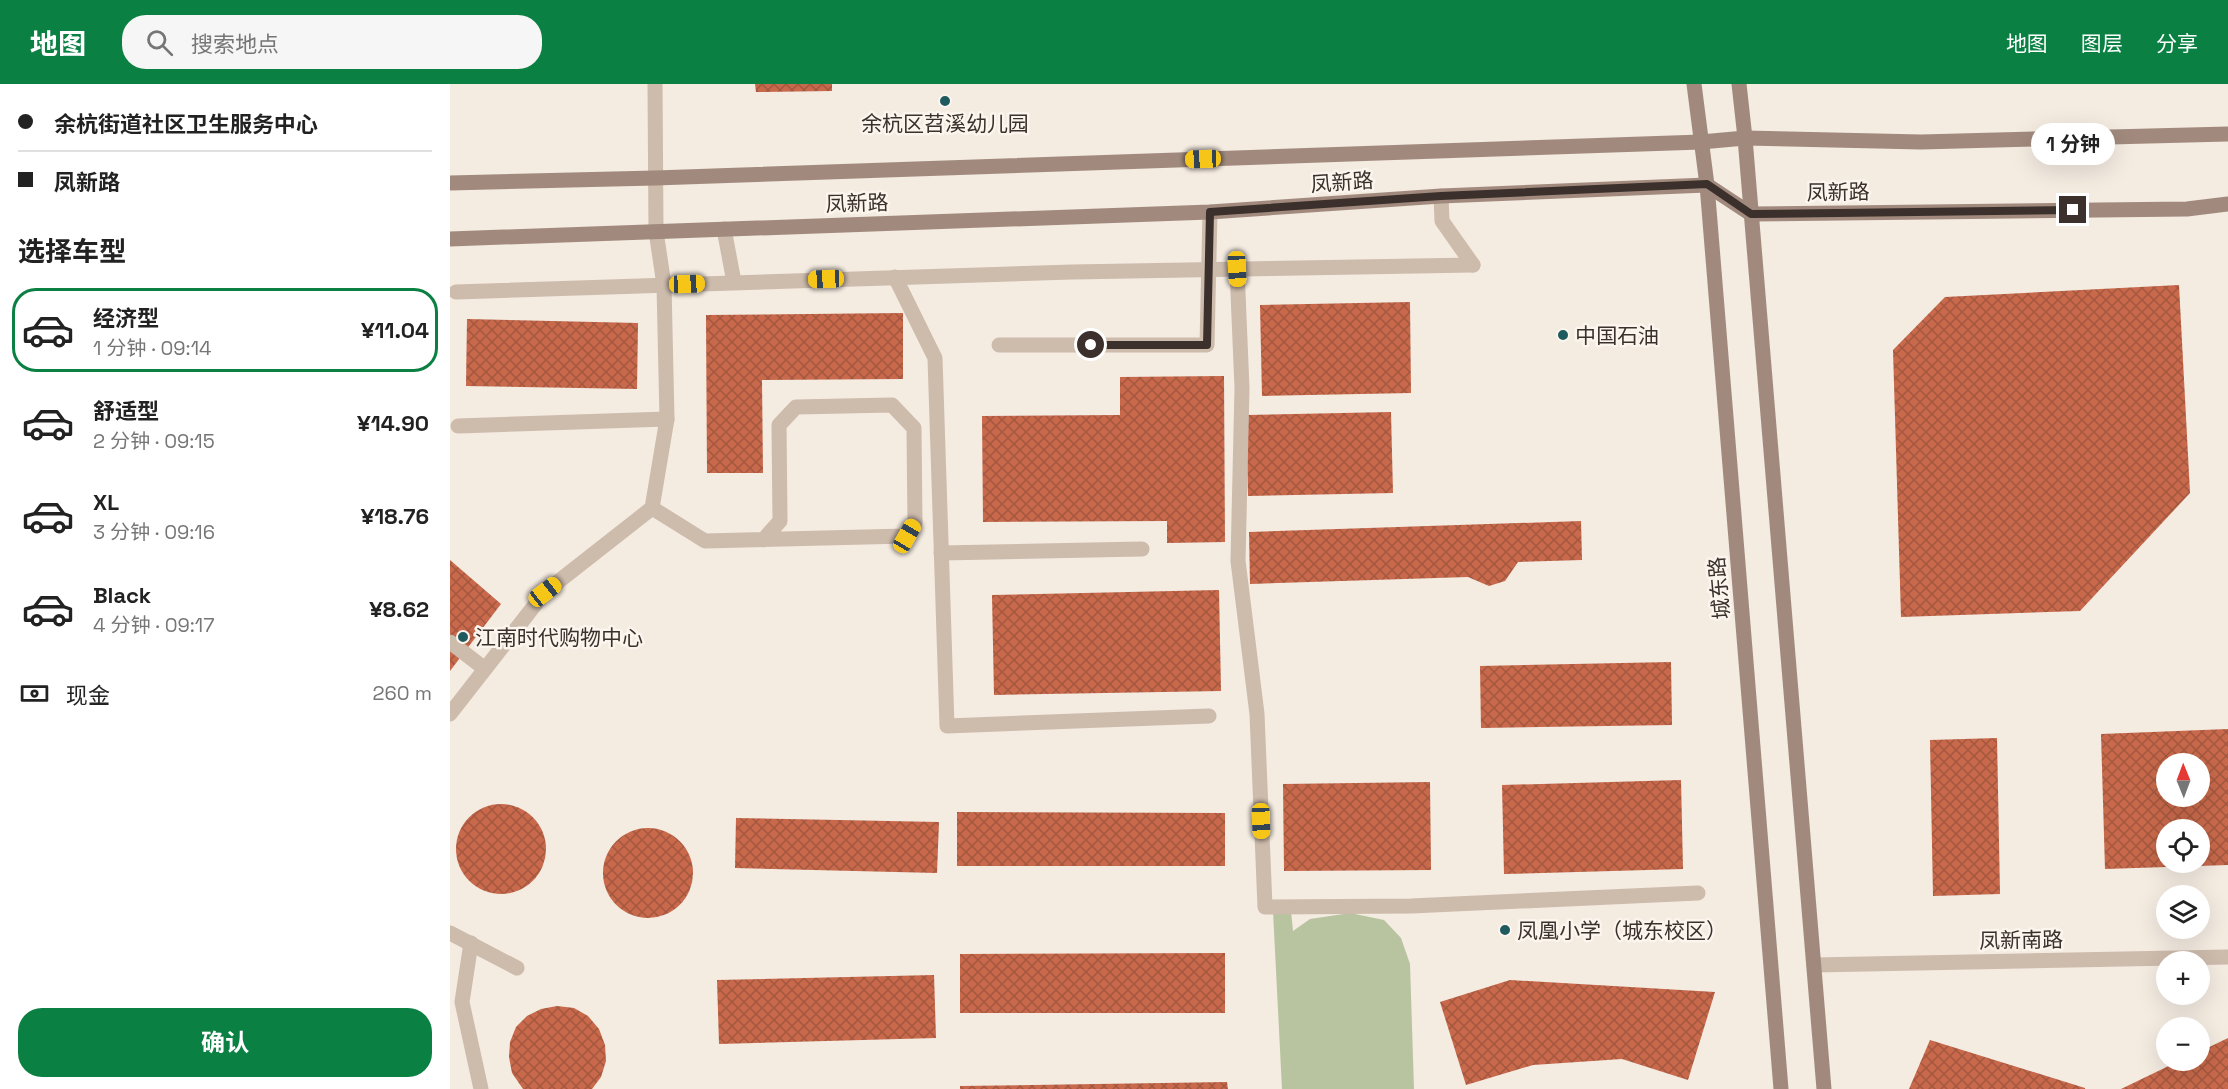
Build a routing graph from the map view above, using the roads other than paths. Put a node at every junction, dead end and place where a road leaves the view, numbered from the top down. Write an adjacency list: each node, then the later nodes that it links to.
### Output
1 (656, 84): 7 (street)
2 (1694, 84): 6 (main road, 城东路)
3 (1739, 84): 5 (main road)
4 (2228, 134): 5 (main road, 凤新路)
5 (1745, 138): 6 (main road, 凤新路); 13 (main road)
6 (1701, 142): 7 (main road, 凤新路); 9 (main road, 城东路)
7 (656, 178): 8 (main road, 凤新路); 15 (street)
8 (450, 183)
9 (1707, 184): 10 (main road, 凤新路); 13 (main road); 41 (main road, 城东路)
10 (1441, 196): 12 (main road, 凤新路); 18 (street)
11 (2228, 204): 13 (main road, 凤新路)
12 (1210, 212): 14 (main road, 凤新路); 17 (street)
13 (1751, 214): 38 (main road)
14 (724, 229): 15 (main road, 凤新路); 20 (street)
15 (656, 231): 16 (main road, 凤新路); 21 (street)
16 (450, 239)
17 (1208, 269): 18 (street); 19 (street); 23 (street)
18 (1237, 269): 34 (street)
19 (895, 277): 20 (street); 29 (street)
20 (734, 282): 21 (street)
21 (664, 285): 22 (street); 24 (street)
22 (456, 292)
23 (999, 345)
24 (667, 418): 25 (street); 26 (street)
25 (458, 426)
26 (652, 508): 27 (street); 31 (street)
27 (763, 540): 27 (street)
28 (1143, 549): 29 (street)
29 (941, 553): 33 (street)
30 (450, 642): 31 (street)
31 (485, 669): 32 (street)
32 (450, 714)
33 (1209, 716)
34 (1698, 893)
35 (450, 933): 36 (street)
36 (471, 943): 39 (street); 40 (street)
37 (2228, 957): 38 (street, 凤新南路)
38 (1814, 965): 42 (main road)
39 (517, 968)
40 (481, 1089)
41 (1781, 1089)
42 (1824, 1089)

